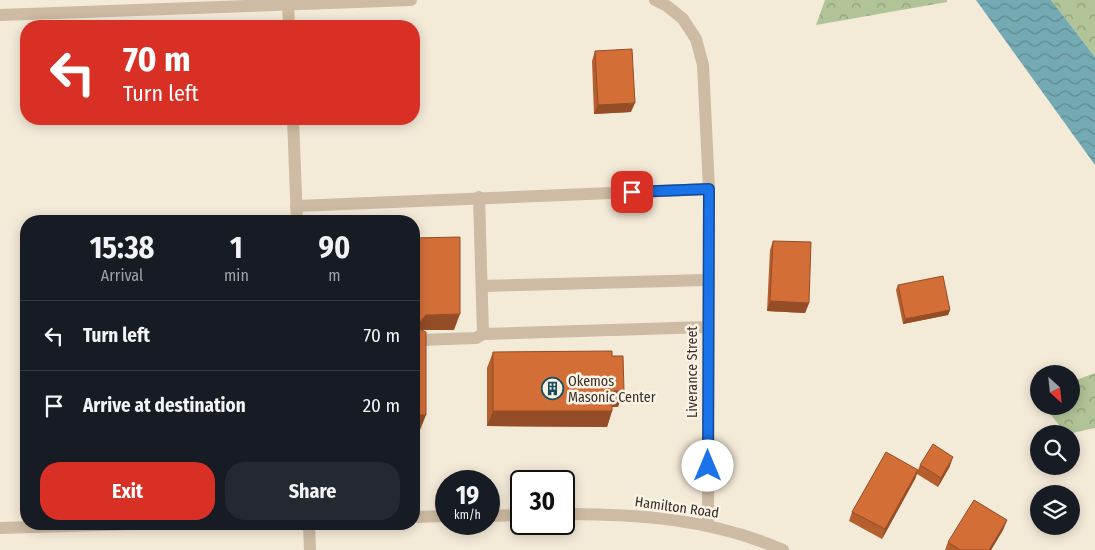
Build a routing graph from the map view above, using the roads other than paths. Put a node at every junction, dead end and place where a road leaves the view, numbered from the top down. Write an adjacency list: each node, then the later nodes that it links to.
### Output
1 (411, 0): 3 (street)
2 (655, 0): 7 (street, Liverance Street)
3 (288, 4): 4 (street); 5 (street)
4 (0, 15)
5 (289, 20)
6 (293, 125): 9 (street)
7 (709, 189): 8 (street); 11 (street, Liverance Street)
8 (479, 197): 9 (street); 12 (street)
9 (296, 206): 10 (street)
10 (297, 215)
11 (707, 280): 12 (street); 13 (street, Liverance Street)
12 (482, 286): 14 (street)
13 (707, 327): 14 (street); 19 (street, Liverance Street)
14 (483, 334): 15 (street)
15 (420, 340)
16 (575, 514): 19 (street, Hamilton Road)
17 (435, 516): 18 (street)
18 (420, 517)
19 (708, 525): 24 (street, Hamilton Road)
20 (20, 527): 21 (street)
21 (0, 528)
22 (309, 530): 23 (street)
23 (310, 550)
24 (783, 550)

